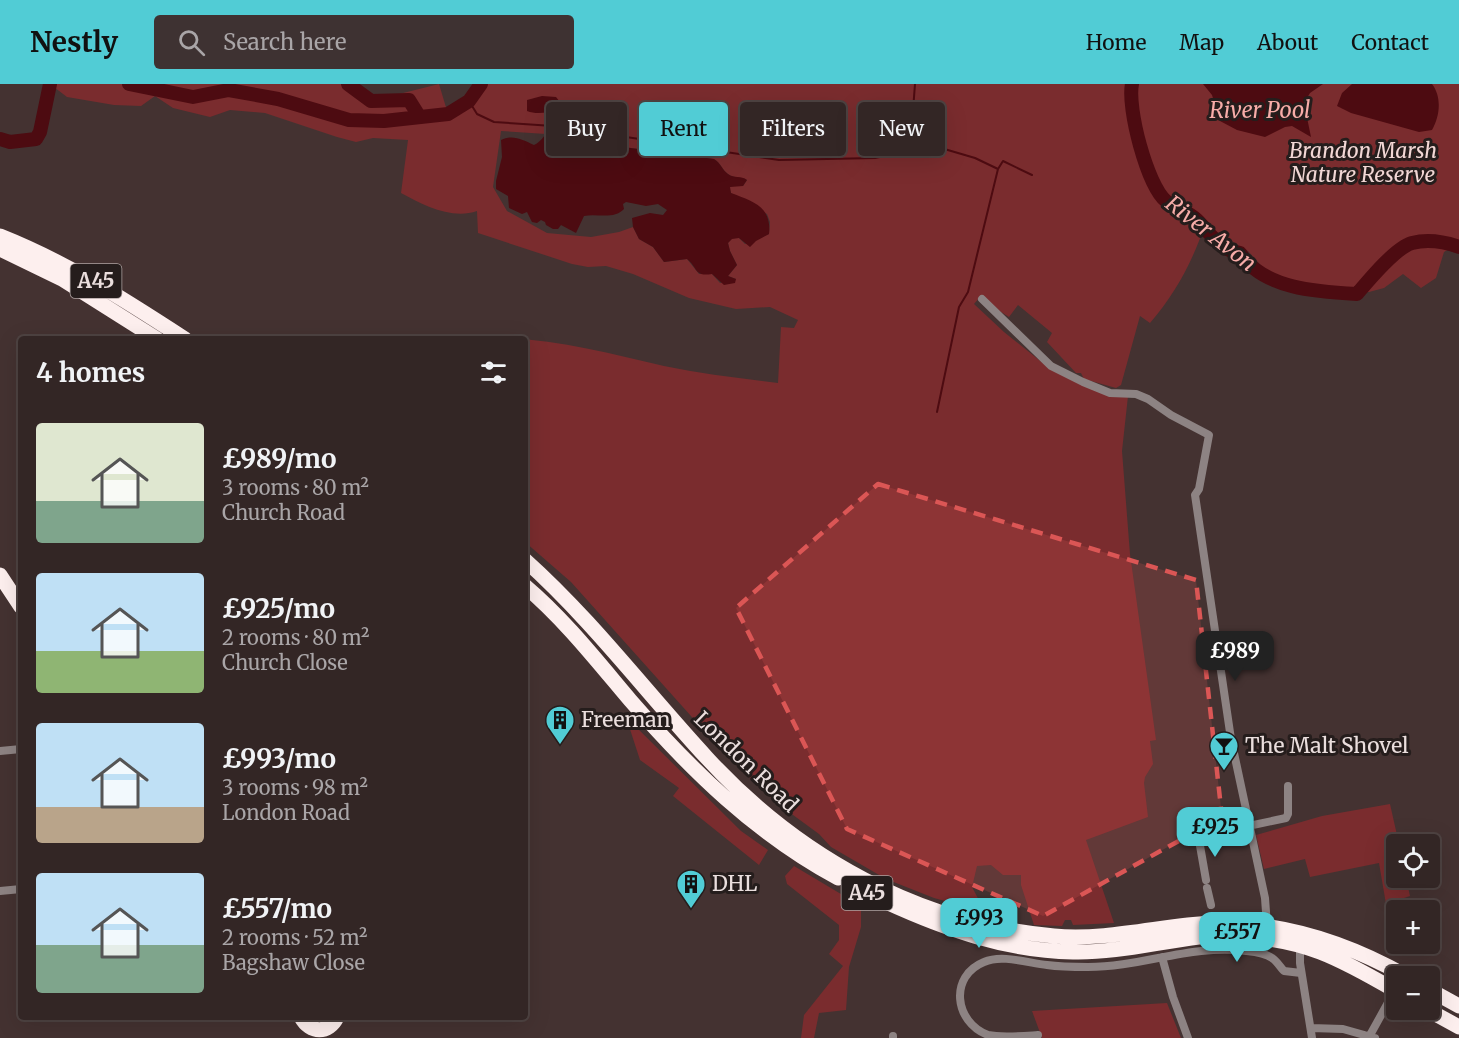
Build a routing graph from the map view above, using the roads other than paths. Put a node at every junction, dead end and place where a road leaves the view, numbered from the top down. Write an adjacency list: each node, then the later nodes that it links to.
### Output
1 (0, 236): 5 (highway, A45)
2 (0, 249): 4 (highway, A45)
3 (982, 299): 13 (street)
4 (152, 336)
5 (180, 336)
6 (528, 563): 19 (highway, London Road / A45)
7 (0, 575): 9 (highway)
8 (528, 589): 20 (highway, London Road / A45)
9 (18, 602)
10 (18, 749): 11 (street)
11 (0, 751)
12 (1288, 786): 13 (street)
13 (1249, 826): 15 (street); 19 (street)
14 (1188, 840): 15 (street)
15 (1199, 840): 18 (street)
16 (18, 889): 17 (street)
17 (0, 891)
18 (1211, 905)
19 (1268, 926): 20 (street); 23 (highway, London Road / A45)
20 (1282, 942): 21 (highway, London Road / A45)
21 (1300, 946): 24 (street); 25 (highway, London Road / A45)
22 (1162, 957): 24 (street); 36 (street); 39 (street)
23 (1386, 967)
24 (1301, 973): 34 (street)
25 (1386, 991)
26 (1440, 996): 27 (highway)
27 (1459, 1006)
28 (1386, 1009): 37 (street)
29 (1440, 1017): 33 (highway)
30 (303, 1020): 35 (highway)
31 (335, 1020): 35 (highway)
32 (337, 1020): 38 (highway)
33 (1459, 1027)
34 (1312, 1033): 37 (street)
35 (320, 1034)
36 (1038, 1035)
37 (1372, 1037)
38 (338, 1038)
39 (1188, 1038)

